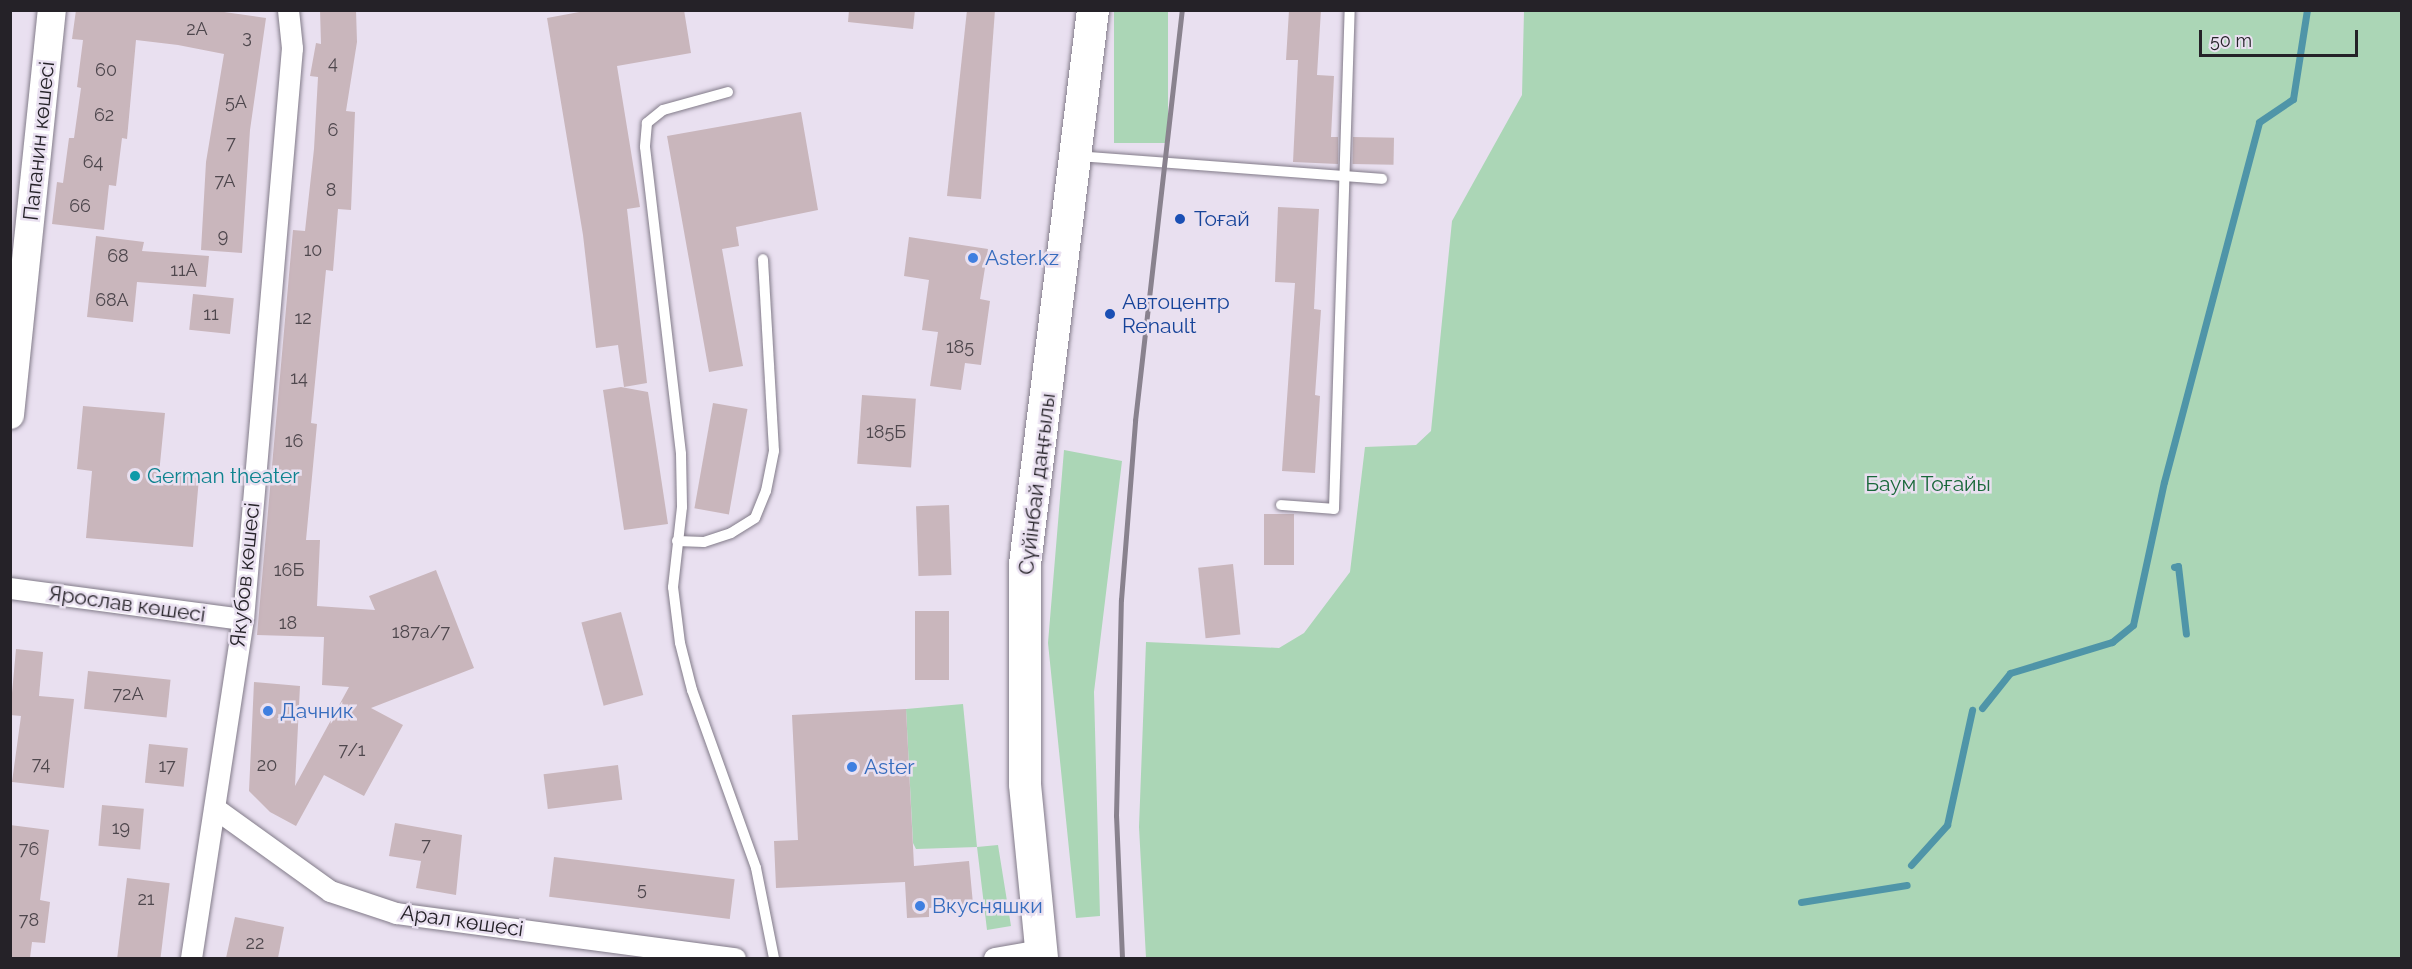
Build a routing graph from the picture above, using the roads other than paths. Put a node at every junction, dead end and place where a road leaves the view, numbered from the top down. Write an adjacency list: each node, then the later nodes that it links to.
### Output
1 (52, 10): 10 (main road, Папанин көшесі)
2 (288, 10): 14 (street, Якубов көшесі)
3 (1094, 10): 6 (main road, Сүйінбай даңғылы)
4 (1350, 10): 7 (lane)
5 (728, 92): 12 (lane)
6 (1077, 156): 7 (lane); 16 (main road, Сүйінбай даңғылы)
7 (1345, 176): 8 (lane); 11 (lane)
8 (1382, 179)
9 (763, 259): 12 (lane)
10 (10, 415)
11 (1281, 505)
12 (678, 541): 19 (lane)
13 (10, 588): 14 (street, Ярослав көшесі)
14 (243, 619): 15 (street, Якубов көшесі)
15 (216, 809): 17 (street, Якубов көшесі); 18 (street, Арал көшесі)
16 (1042, 954): 20 (street)
17 (191, 958)
18 (735, 958)
19 (774, 958)
20 (994, 958)

